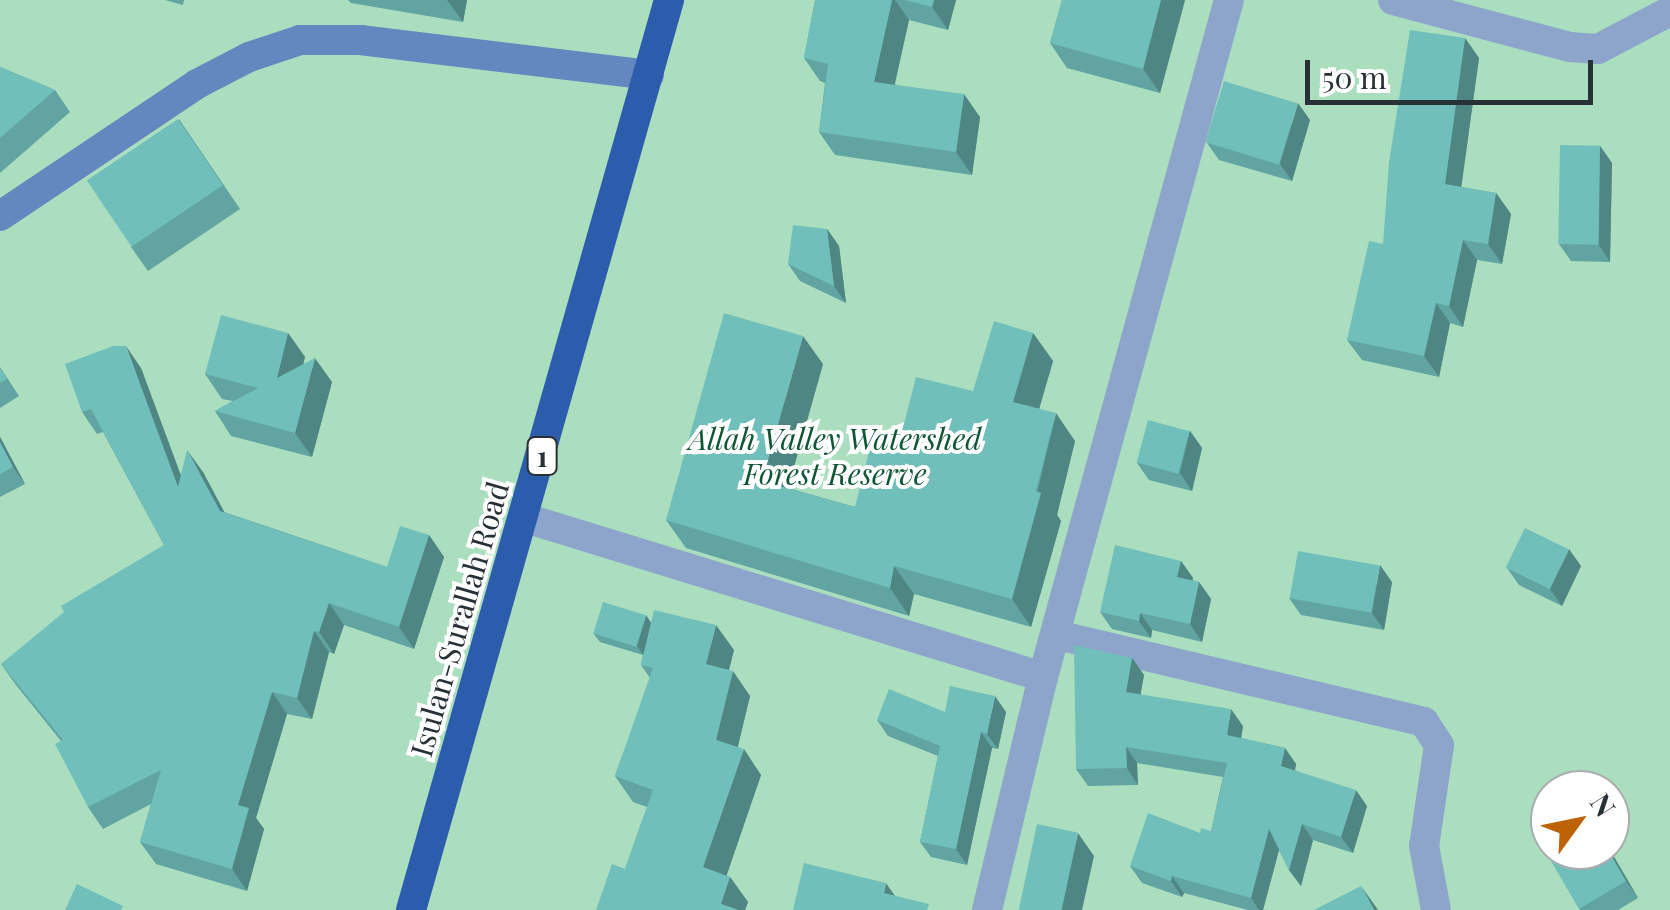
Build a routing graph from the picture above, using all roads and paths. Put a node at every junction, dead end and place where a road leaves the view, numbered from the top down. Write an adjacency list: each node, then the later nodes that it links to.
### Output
1 (669, 0): 5 (highway, Isulan-Surallah Road / 1)
2 (1229, 0): 8 (street)
3 (1393, 0): 4 (street)
4 (1670, 11)
5 (649, 76): 6 (street); 7 (highway, Isulan-Surallah Road / 1)
6 (0, 216)
7 (525, 518): 9 (street); 10 (highway, Isulan-Surallah Road / 1)
8 (1057, 635): 9 (street); 12 (street)
9 (1044, 676): 11 (street)
10 (411, 910)
11 (988, 910)
12 (1436, 910)

